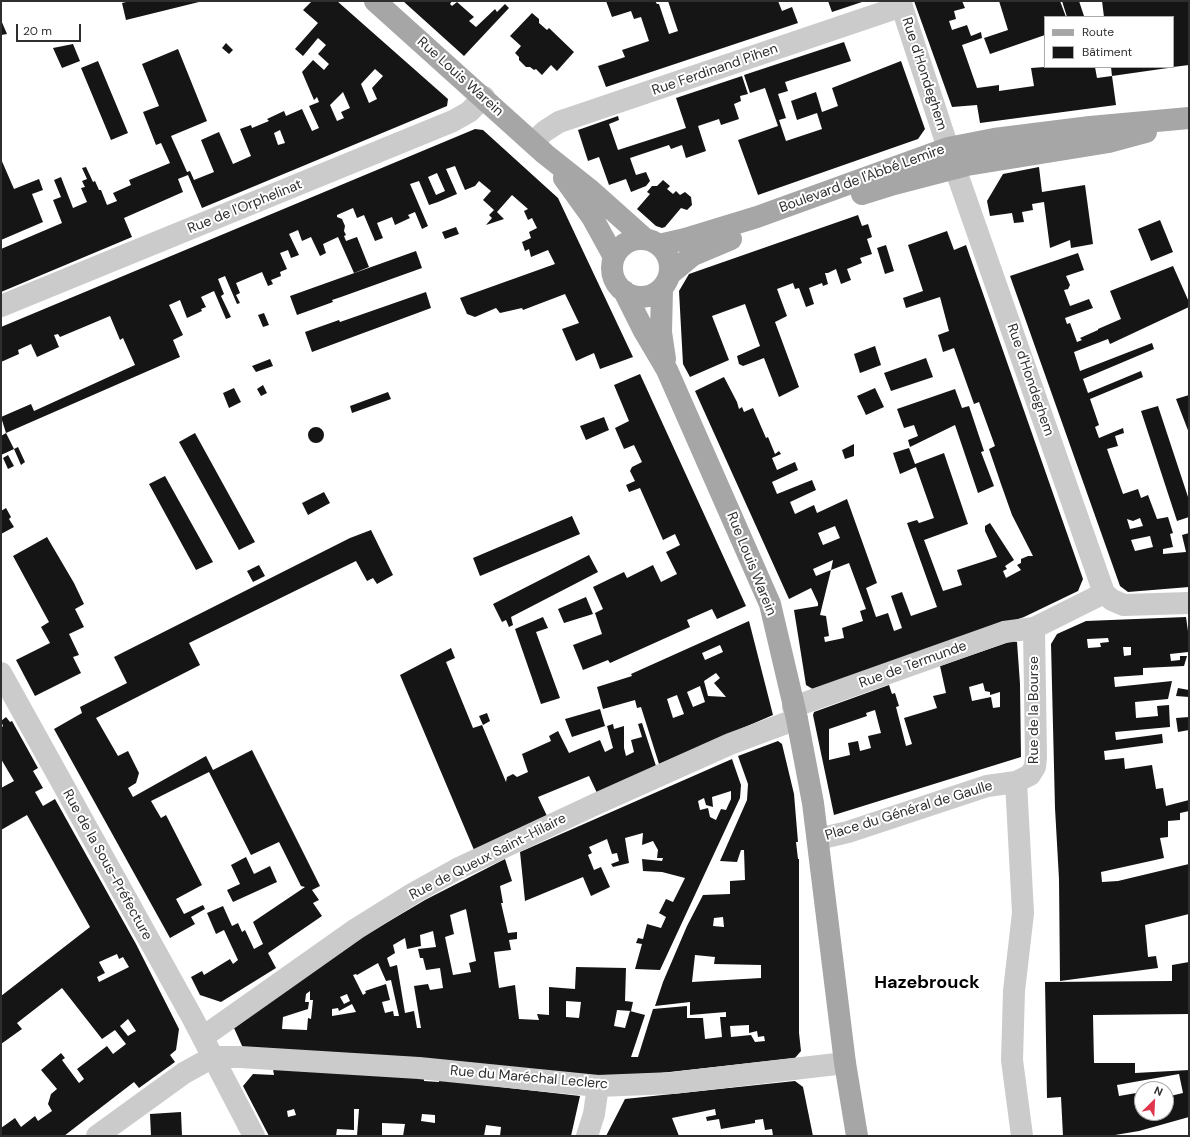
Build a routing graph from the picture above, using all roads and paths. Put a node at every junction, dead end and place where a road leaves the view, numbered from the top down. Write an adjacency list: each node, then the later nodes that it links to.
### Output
1 (375, 1): 3 (main road, Rue Louis Warein)
2 (901, 4): 6 (street, Rue Ferdinand Pihen); 7 (street, Rue d'Hondeghem)
3 (484, 97): 6 (main road, Rue Louis Warein); 13 (street, Rue de l'Orphelinat)
4 (1189, 118): 7 (main road, Boulevard de l'Abbé Lemire)
5 (1189, 121): 8 (main road, Boulevard de l'Abbé Lemire)
6 (539, 148): 9 (main road, Rue Louis Warein); 10 (main road, Rue Louis Warein)
7 (948, 148): 9 (main road, Boulevard de l'Abbé Lemire)
8 (955, 168): 11 (main road, Boulevard de l'Abbé Lemire); 15 (street, Rue d'Hondeghem)
9 (652, 242): 10 (main road); 11 (main road)
10 (614, 257): 12 (main road)
11 (666, 281): 12 (main road); 14 (main road, Rue Louis Warein)
12 (624, 291): 14 (main road, Rue Louis Warein)
13 (1, 306)
14 (667, 370): 19 (main road, Rue Louis Warein)
15 (1104, 593): 16 (street); 17 (street, Rue de Termunde)
16 (1189, 603)
17 (1034, 628): 19 (street, Rue de Termunde); 20 (street, Rue de la Bourse)
18 (1, 673): 22 (street, Rue de la Sous-Préfecture)
19 (795, 713): 21 (main road, Rue Louis Warein); 22 (street, Rue de Queux Saint-Hilaire)
20 (1016, 782): 21 (street, Place du Général de Gaulle); 30 (street)
21 (818, 839): 24 (main road, Place du Général de Gaulle)
22 (203, 1037): 23 (street, Rue de la Sous-Préfecture)
23 (213, 1057): 25 (street, Rue du Maréchal Leclerc); 26 (street); 27 (street, Rue de la Sous-Préfecture)
24 (845, 1063): 25 (street, Rue du Maréchal Leclerc); 29 (main road, Place du Général de Gaulle)
25 (598, 1086): 28 (street)
26 (97, 1136)
27 (254, 1136)
28 (587, 1136)
29 (857, 1136)
30 (1022, 1136)

